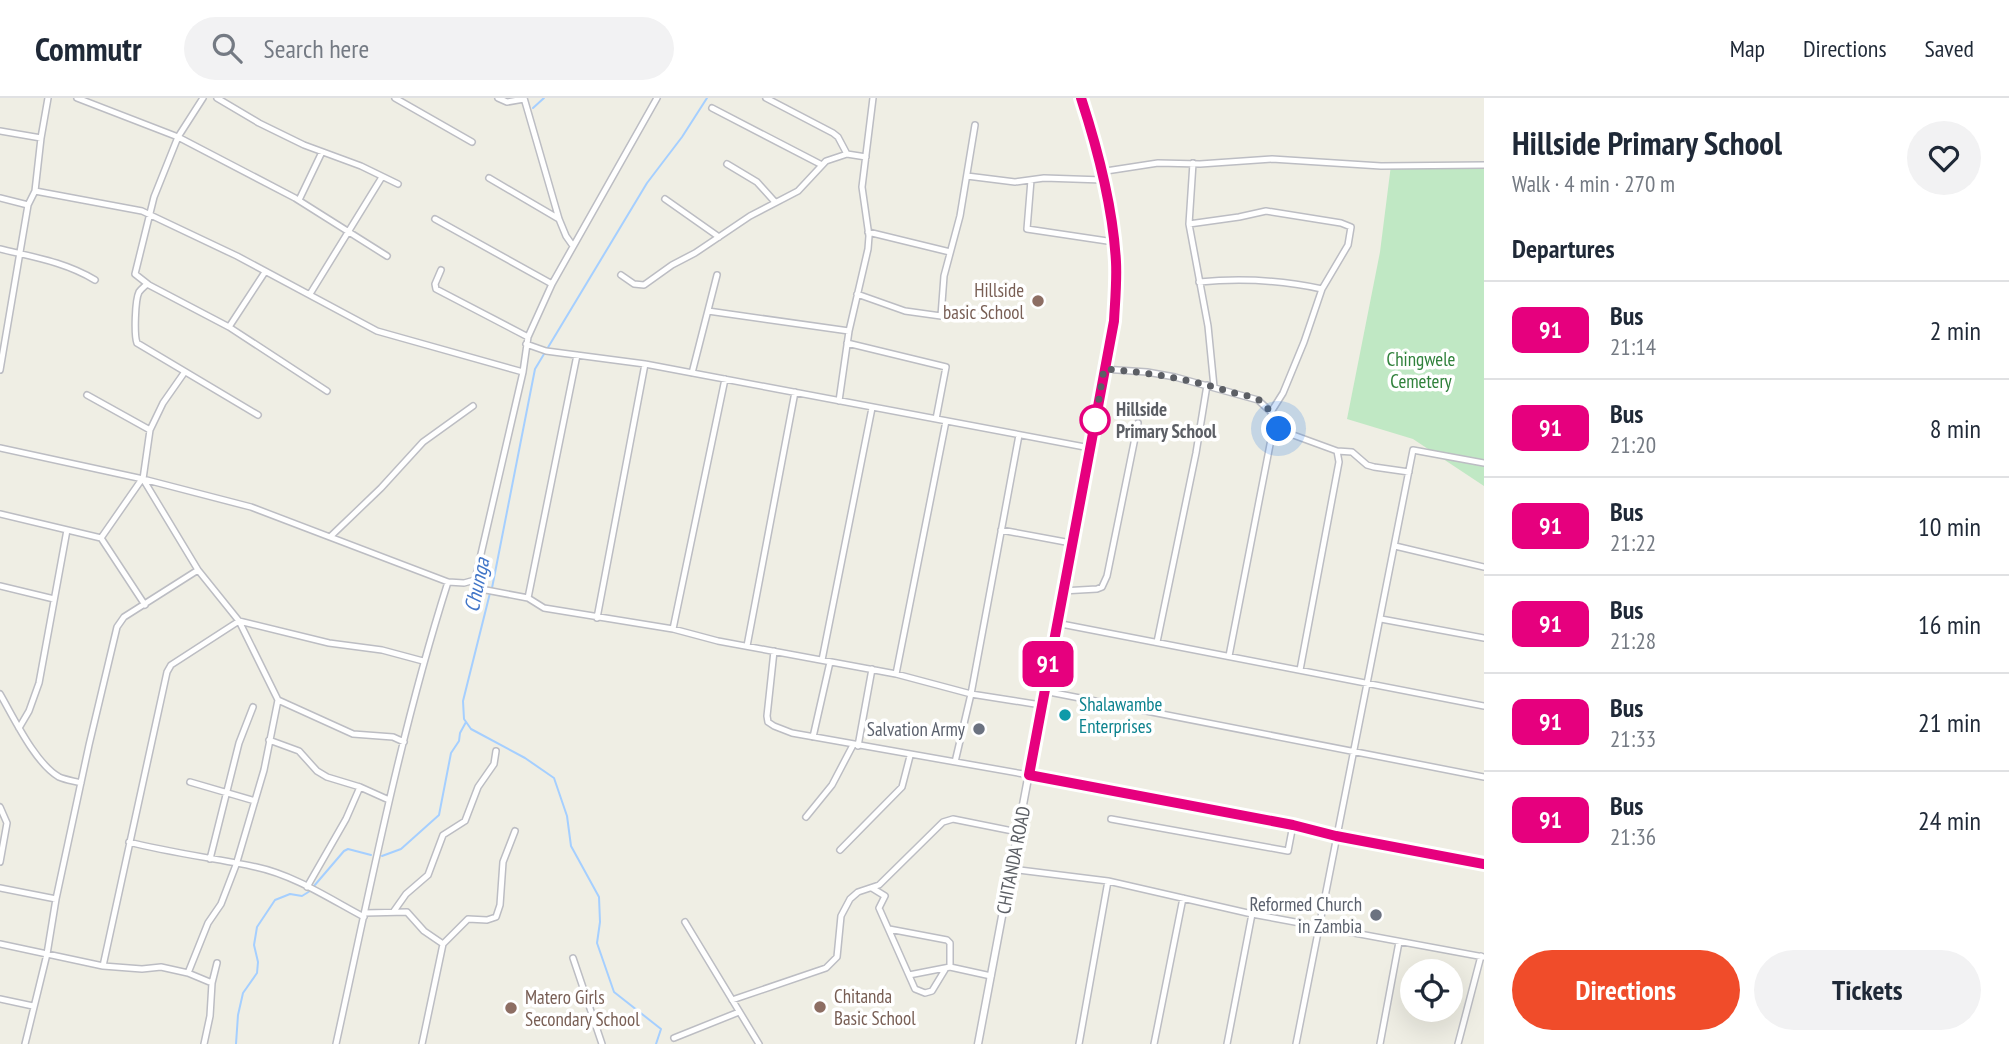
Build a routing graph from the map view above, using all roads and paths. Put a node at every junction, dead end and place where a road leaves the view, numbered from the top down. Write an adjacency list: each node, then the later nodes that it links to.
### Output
1 (48, 98): 17 (street)
2 (202, 98): 16 (street)
3 (218, 98): 19 (street)
4 (395, 98): 18 (street)
5 (498, 98): 11 (street)
6 (657, 98): 47 (street)
7 (766, 98): 20 (street)
8 (863, 98): 12 (street)
9 (1081, 98): 31 (street, CHITANDA ROAD)
10 (80, 99): 16 (street)
11 (524, 99): 41 (street)
12 (873, 99): 21 (street)
13 (712, 108): 24 (street)
14 (975, 125): 27 (street)
15 (0, 131): 17 (street)
16 (178, 137): 36 (street); 39 (street)
17 (41, 138): 33 (street)
18 (472, 142)
19 (322, 152): 28 (street); 36 (street)
20 (847, 154): 21 (street); 24 (street)
21 (866, 157): 44 (street)
22 (1193, 163): 25 (street); 26 (street); 42 (street)
23 (727, 164): 37 (street)
24 (822, 165): 37 (street)
25 (1484, 165)
26 (1107, 171)
27 (967, 176): 30 (street); 49 (street)
28 (382, 177): 32 (street); 43 (street)
29 (489, 178): 41 (street)
30 (1031, 180): 31 (street); 46 (street)
31 (1103, 180): 46 (street, CHITANDA ROAD)
32 (398, 184)
33 (35, 191): 38 (street); 39 (street)
34 (0, 198): 38 (street)
35 (665, 199): 45 (street)
36 (299, 200): 43 (street)
37 (775, 202): 45 (street)
38 (28, 205): 50 (street)
39 (151, 216): 53 (street); 58 (street)
40 (435, 219): 59 (street)
41 (559, 219): 47 (street)
42 (1189, 224): 57 (street); 60 (street)
43 (349, 232): 51 (street); 61 (street)
44 (868, 232): 49 (street); 62 (street)
45 (719, 237): 54 (street)
46 (1114, 242): 71 (street, CHITANDA ROAD)
47 (573, 246): 59 (street)
48 (0, 249): 50 (street)
49 (950, 252): 62 (street)
50 (19, 253): 56 (street); 64 (street)
51 (387, 256)
52 (441, 270): 67 (street)
53 (265, 272): 61 (street); 65 (street)
54 (621, 275)
55 (717, 275): 63 (street)
56 (95, 280)
57 (1199, 282): 60 (street); 77 (street)
58 (147, 284): 65 (street); 74 (street)
59 (552, 284): 67 (street)
60 (1322, 289): 84 (street)
61 (310, 294): 73 (street)
62 (858, 294): 66 (street)
63 (708, 311): 66 (street); 75 (street)
64 (3, 327): 72 (street)
65 (229, 327): 78 (street)
66 (849, 331): 68 (street)
67 (527, 340): 69 (street); 73 (street)
68 (847, 343): 81 (street); 86 (street)
69 (577, 355): 70 (street); 112 (street)
70 (645, 364): 75 (street); 114 (street)
71 (1104, 369): 77 (street); 93 (street, CHITANDA ROAD)
72 (0, 370)
73 (523, 372): 107 (street)
74 (184, 373): 85 (street); 90 (street)
75 (692, 373): 76 (street)
76 (725, 379): 79 (street); 118 (street)
77 (1210, 386): 84 (street); 120 (street)
78 (327, 391)
79 (795, 393): 81 (street); 121 (street)
80 (87, 395): 90 (street)
81 (839, 401): 83 (street)
82 (473, 406): 101 (street)
83 (872, 408): 86 (street); 124 (street)
84 (1271, 412): 89 (street)
85 (258, 415)
86 (936, 419): 87 (street)
87 (946, 421): 91 (street); 129 (street)
88 (1138, 423): 110 (street)
89 (1275, 424): 94 (street); 123 (street)
90 (150, 430): 97 (street)
91 (1019, 435): 93 (street); 100 (street)
92 (0, 448): 97 (street)
93 (1090, 448): 103 (street, CHITANDA ROAD)
94 (1337, 452): 96 (street); 128 (street)
95 (1484, 463): 96 (street)
96 (1409, 472): 104 (street)
97 (143, 479): 101 (street); 102 (street); 106 (street)
98 (0, 514): 99 (street)
99 (67, 530): 102 (street); 111 (street)
100 (1001, 530): 103 (street); 133 (street)
101 (331, 536): 108 (street)
102 (101, 538): 113 (street)
103 (1071, 543): 110 (street, CHITANDA ROAD)
104 (1395, 546): 105 (street); 115 (street)
105 (1484, 567)
106 (198, 570): 113 (street); 116 (street)
107 (475, 580): 108 (street); 112 (street)
108 (448, 582): 125 (street)
109 (0, 586): 111 (street)
110 (1062, 591): 117 (street, CHITANDA ROAD)
111 (54, 598): 138 (street)
112 (528, 598): 114 (street)
113 (145, 605): 150 (street)
114 (597, 618): 118 (street)
115 (1381, 619): 119 (street); 130 (street)
116 (239, 621): 125 (street); 134 (street); 162 (street)
117 (1056, 623): 120 (street); 131 (street, CHITANDA ROAD)
118 (673, 629): 121 (street)
119 (1484, 638)
120 (1157, 642): 123 (street)
121 (747, 646): 122 (street)
122 (774, 651): 124 (street); 139 (street)
123 (1229, 656): 128 (street)
124 (822, 660): 126 (street)
125 (423, 661): 141 (street)
126 (830, 662): 127 (street); 139 (street)
127 (872, 669): 129 (street); 142 (street)
128 (1300, 670): 130 (street)
129 (896, 674): 133 (street)
130 (1368, 683): 136 (street); 144 (street)
131 (1044, 691): 135 (street, CHITANDA ROAD); 144 (street)
132 (0, 694): 138 (street)
133 (971, 694): 135 (street); 146 (street)
134 (278, 700): 140 (street); 141 (street)
135 (1041, 705): 147 (street, CHITANDA ROAD)
136 (1484, 706)
137 (253, 707): 152 (street)
138 (19, 728): 150 (street)
139 (813, 737): 142 (street)
140 (270, 740): 151 (street); 154 (street)
141 (404, 742): 153 (street)
142 (856, 746): 145 (street); 156 (street)
143 (496, 751): 175 (street)
144 (1355, 753): 148 (street); 161 (street)
145 (910, 756): 146 (street); 163 (street)
146 (955, 762): 147 (street)
147 (1029, 775): 158 (street); 160 (street, CHITANDA ROAD)
148 (1484, 777)
149 (190, 782): 152 (street)
150 (81, 783): 174 (street)
151 (360, 787): 153 (street); 170 (street)
152 (226, 791): 154 (street); 164 (street)
153 (389, 800): 177 (street)
154 (255, 801): 166 (street)
155 (0, 807): 165 (street)
156 (806, 817)
157 (1111, 818): 158 (street)
158 (1293, 825): 161 (street)
159 (515, 831): 183 (street)
160 (1018, 832): 168 (street, CHITANDA ROAD); 172 (street)
161 (1336, 836): 167 (street); 179 (street)
162 (129, 842): 164 (street); 188 (street)
163 (840, 850)
164 (210, 859): 166 (street)
165 (0, 862)
166 (236, 864): 170 (street); 190 (street)
167 (1484, 864)
168 (1011, 869): 169 (street); 192 (street, CHITANDA ROAD)
169 (1108, 881): 173 (street); 206 (street)
170 (307, 887): 177 (street)
171 (0, 888): 174 (street)
172 (872, 888): 180 (street); 195 (street)
173 (1183, 898): 176 (street); 207 (street)
174 (56, 899): 184 (street)
175 (394, 911): 177 (street); 183 (street)
176 (1252, 914): 179 (street); 208 (street)
177 (364, 915): 201 (street)
178 (685, 922): 195 (street)
179 (1319, 926): 181 (street); 209 (street)
180 (889, 929): 189 (street); 191 (street)
181 (1399, 942): 185 (street); 210 (street)
182 (0, 944): 184 (street)
183 (443, 944): 202 (street)
184 (47, 954): 188 (street); 196 (street)
185 (1483, 956): 211 (street)
186 (573, 958): 203 (street)
187 (217, 963): 193 (street)
188 (103, 966): 190 (street)
189 (948, 968): 191 (street); 191 (street); 192 (street)
190 (188, 973): 193 (street)
191 (909, 975)
192 (991, 976): 205 (street, CHITANDA ROAD)
193 (212, 983): 200 (street)
194 (0, 999): 196 (street)
195 (732, 1000): 197 (street)
196 (33, 1006): 199 (street)
197 (739, 1012): 198 (street); 204 (street)
198 (674, 1038)
199 (25, 1044)
200 (204, 1044)
201 (336, 1044)
202 (422, 1044)
203 (602, 1044)
204 (759, 1044)
205 (978, 1044)
206 (1079, 1044)
207 (1154, 1044)
208 (1227, 1044)
209 (1296, 1044)
210 (1380, 1044)
211 (1458, 1044)

